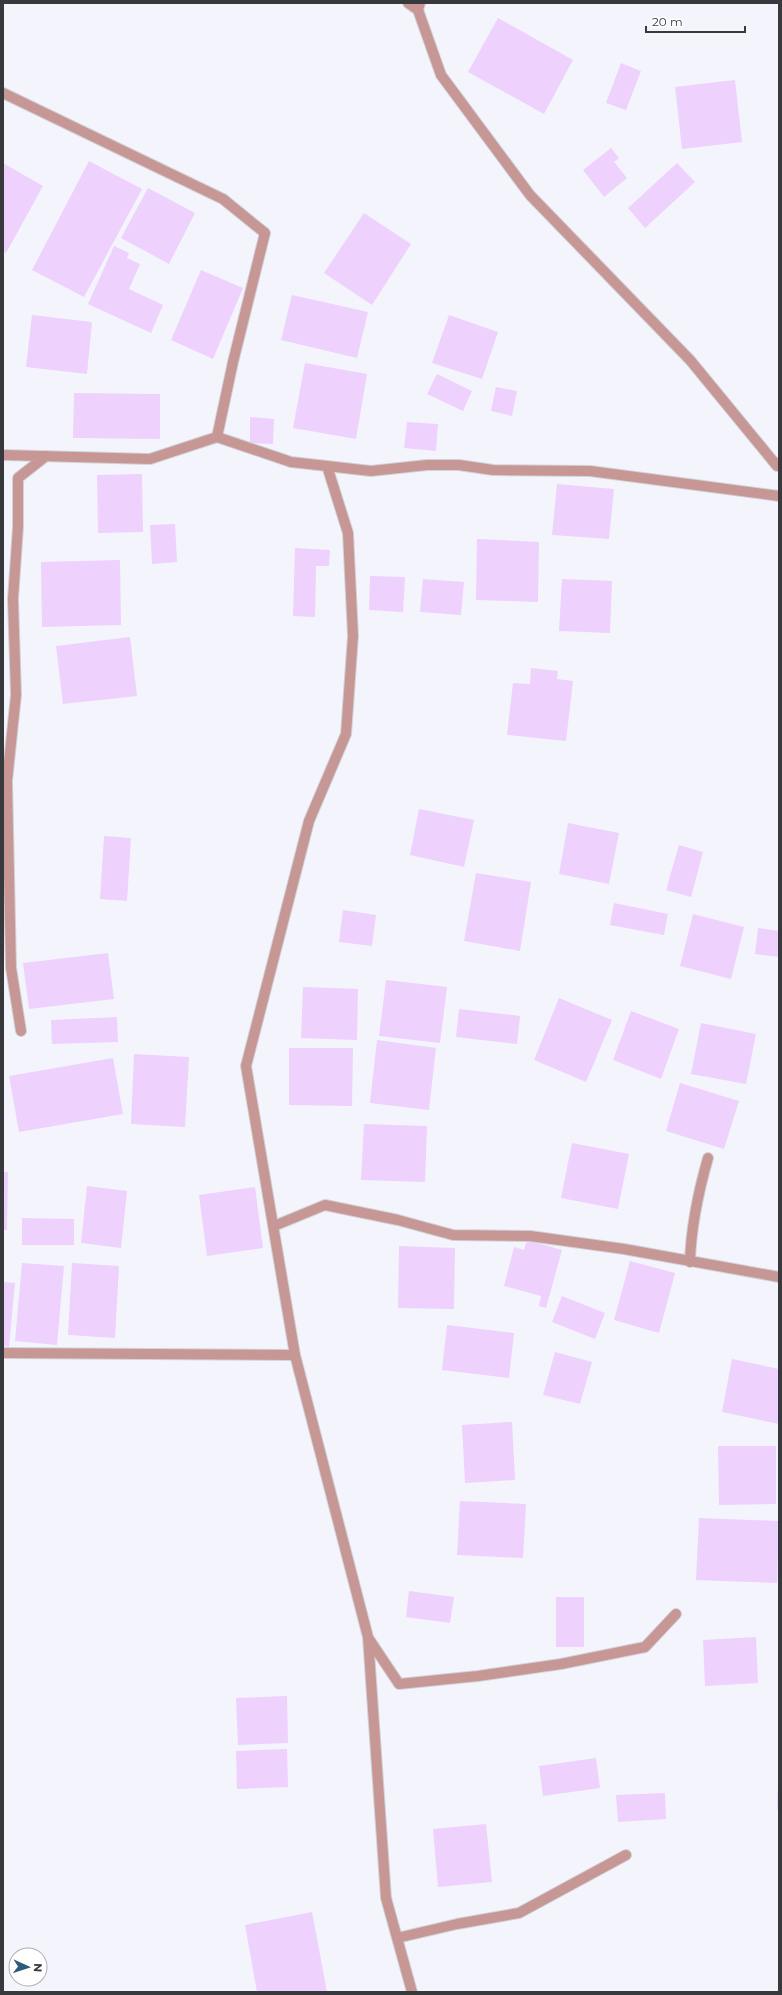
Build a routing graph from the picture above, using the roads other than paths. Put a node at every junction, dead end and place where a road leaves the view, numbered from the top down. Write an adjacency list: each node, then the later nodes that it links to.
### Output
1 (408, 3): 2 (street)
2 (419, 7): 8 (street)
3 (3, 93): 4 (street)
4 (217, 437): 6 (street); 7 (street)
5 (3, 455): 6 (street)
6 (46, 456): 10 (street)
7 (327, 466): 9 (street); 12 (street)
8 (778, 466)
9 (779, 496)
10 (21, 1031)
11 (708, 1158): 13 (street)
12 (274, 1226): 13 (street); 16 (street)
13 (690, 1262): 14 (street)
14 (779, 1277)
15 (3, 1353): 16 (street)
16 (295, 1356): 18 (street)
17 (676, 1614): 18 (street)
18 (368, 1637): 20 (street)
19 (626, 1855): 20 (street)
20 (397, 1938): 21 (street)
21 (412, 1992)

